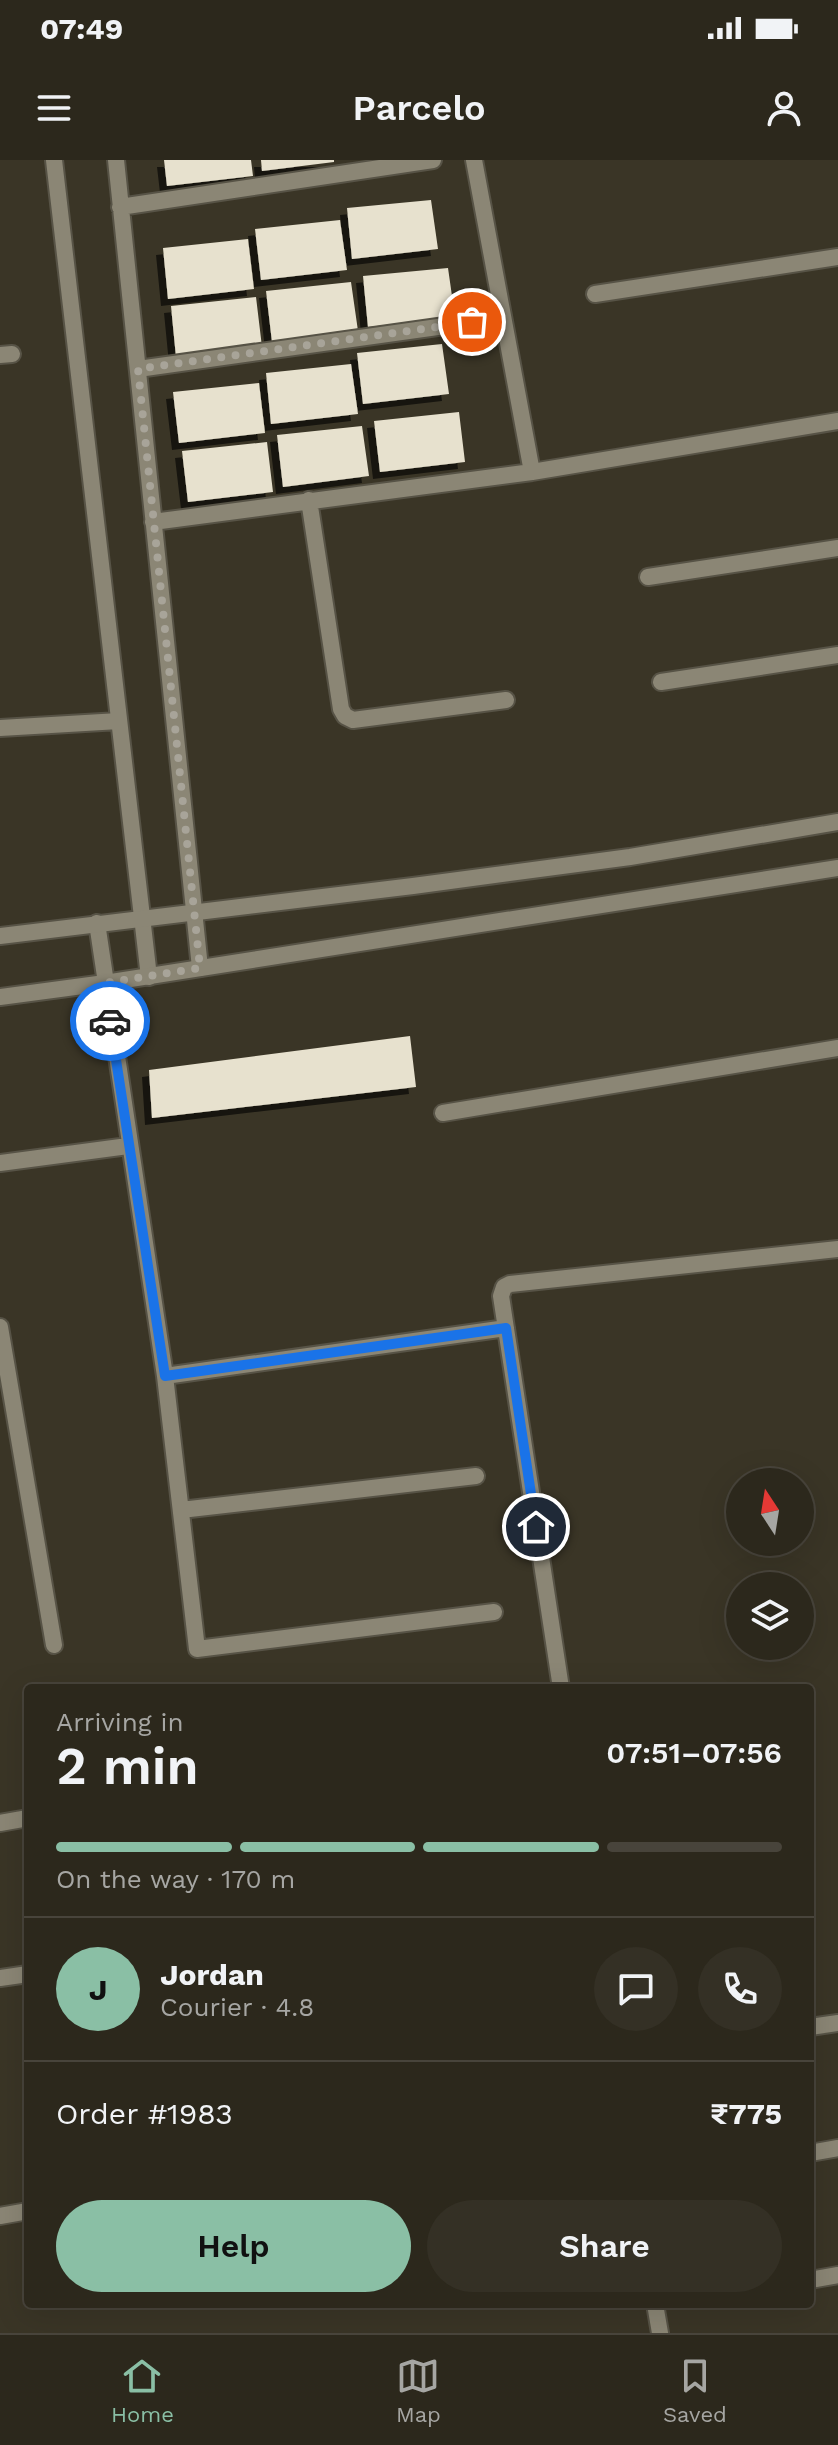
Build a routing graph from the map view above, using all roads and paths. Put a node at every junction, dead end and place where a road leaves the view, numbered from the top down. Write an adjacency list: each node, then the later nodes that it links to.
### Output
1 (54, 160): 19 (street)
2 (116, 160): 5 (street)
3 (433, 160): 5 (street)
4 (474, 160): 8 (street)
5 (120, 207): 9 (street)
6 (838, 257): 7 (street)
7 (595, 294)
8 (502, 318): 9 (street); 11 (street)
9 (138, 369): 13 (street)
10 (838, 421): 11 (street)
11 (532, 472): 12 (street)
12 (309, 500): 13 (street); 18 (street)
13 (153, 522): 23 (street)
14 (838, 548): 15 (street)
15 (648, 577)
16 (838, 655): 17 (street)
17 (661, 682)
18 (506, 700)
19 (119, 721): 20 (street); 24 (street)
20 (0, 728)
21 (838, 822): 23 (street)
22 (838, 868): 27 (street)
23 (193, 913): 24 (street); 27 (street)
24 (143, 918): 25 (street); 28 (street)
25 (97, 923): 26 (street); 29 (street)
26 (0, 936)
27 (200, 968): 28 (street)
28 (149, 977): 29 (street)
29 (105, 983): 30 (street); 33 (street)
30 (0, 997)
31 (838, 1048): 32 (street)
32 (443, 1113)
33 (128, 1146): 34 (street); 38 (street)
34 (0, 1163)
35 (838, 1249): 37 (street)
36 (0, 1327): 42 (street)
37 (506, 1328): 38 (street); 43 (street)
38 (165, 1376): 40 (street)
39 (476, 1476): 40 (street)
40 (181, 1510): 41 (street)
41 (494, 1612)
42 (54, 1645)
43 (560, 1684)
44 (24, 1819): 45 (street)
45 (0, 1823)
46 (24, 1975): 47 (street)
47 (0, 1978)
48 (838, 2023): 49 (street)
49 (814, 2026)
50 (838, 2148): 51 (street)
51 (814, 2152)
52 (24, 2212): 53 (street)
53 (0, 2216)
54 (838, 2275): 55 (street)
55 (814, 2279)
56 (660, 2308): 57 (street)
57 (660, 2333)

